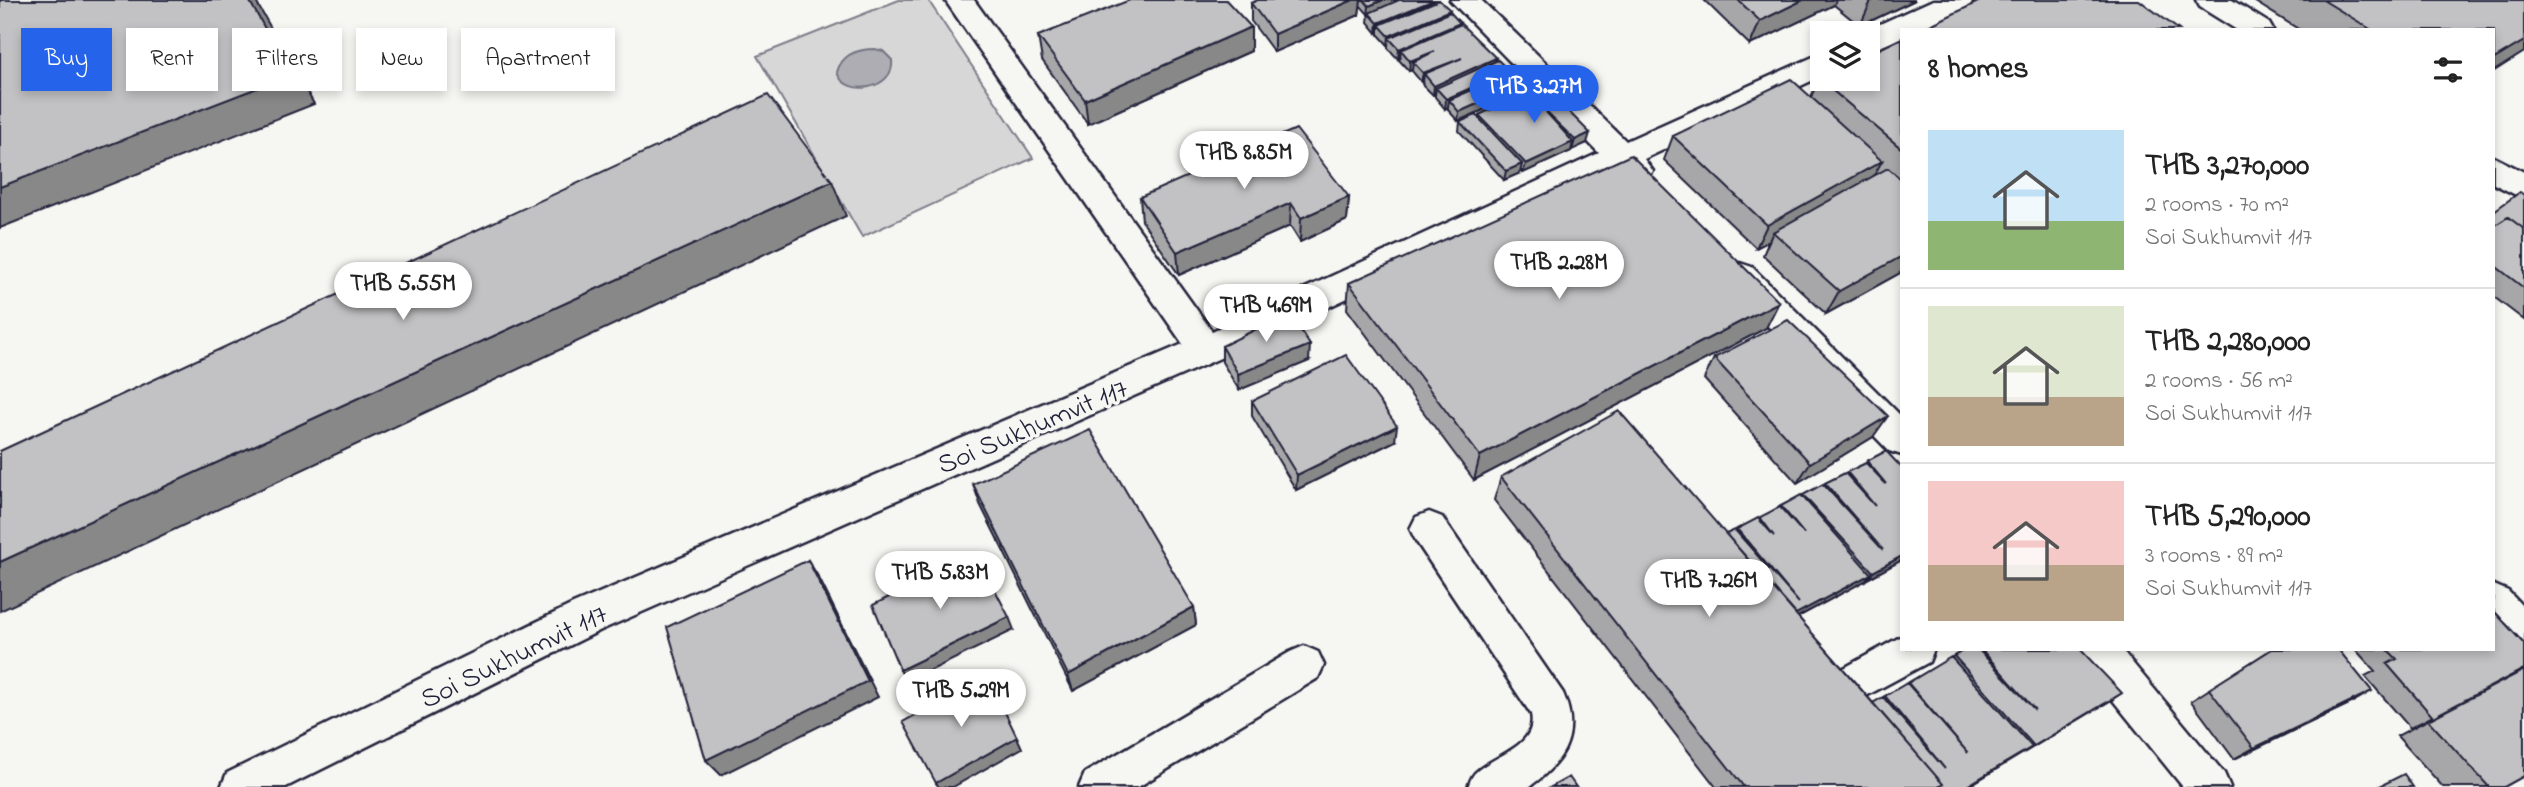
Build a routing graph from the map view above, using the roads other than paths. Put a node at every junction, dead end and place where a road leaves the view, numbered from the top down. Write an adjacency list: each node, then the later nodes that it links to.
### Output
1 (959, 0): 13 (street)
2 (1464, 0): 8 (street)
3 (1959, 0): 6 (street)
4 (2210, 0): 5 (street)
5 (2256, 28)
6 (1880, 36)
7 (1810, 69): 8 (street, Soi Sukhumvit 117)
8 (1622, 156): 11 (street); 13 (street, Soi Sukhumvit 117)
9 (2495, 170): 10 (street)
10 (2524, 187)
11 (1661, 195)
12 (1719, 254): 14 (street)
13 (1206, 349): 22 (street, Soi Sukhumvit 117)
14 (1900, 438)
15 (1429, 529): 24 (street)
16 (2495, 604): 17 (street)
17 (2524, 636)
18 (1911, 651): 21 (street)
19 (2098, 651): 25 (street)
20 (1304, 665): 23 (street)
21 (1838, 692)
22 (242, 787)
23 (1100, 787)
24 (1489, 787)
25 (2209, 787)

